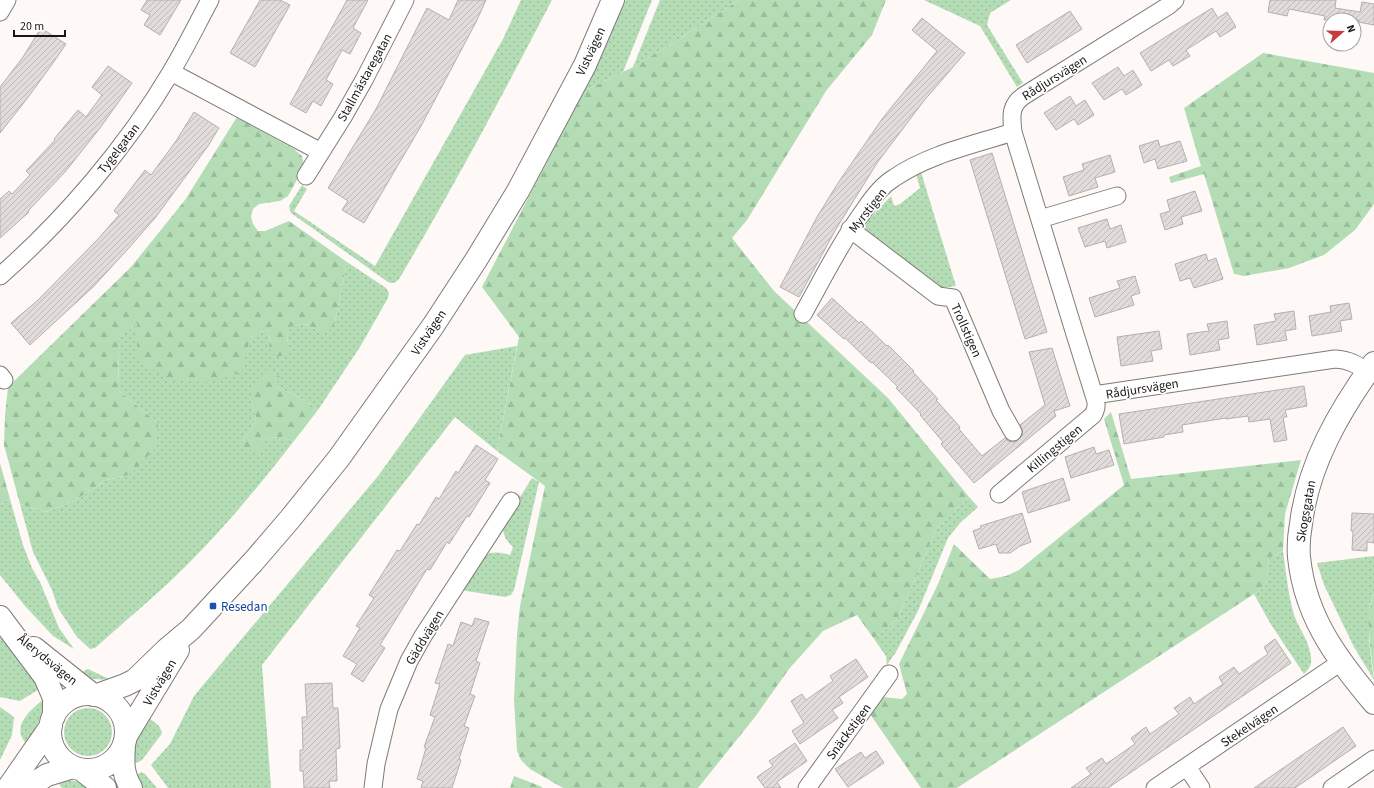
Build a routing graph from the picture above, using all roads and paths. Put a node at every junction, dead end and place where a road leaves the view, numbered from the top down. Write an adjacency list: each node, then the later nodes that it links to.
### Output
1 (7, 0): 6 (street)
2 (210, 0): 7 (street, Tygelgatan)
3 (405, 0): 9 (street, Stallmästaregatan)
4 (613, 0): 22 (main road, Vistvägen)
5 (1175, 0): 8 (street, Rådjursvägen)
6 (0, 12)
7 (171, 72): 9 (street); 14 (street, Tygelgatan)
8 (1013, 132): 12 (street, Rådjursvägen); 13 (street, Myrstigen)
9 (320, 152): 10 (street, Stallmästaregatan)
10 (306, 176)
11 (1117, 196): 12 (street)
12 (1040, 220): 17 (street, Rådjursvägen)
13 (850, 230): 15 (street, Myrstigen); 18 (street, Trollstigen)
14 (0, 276)
15 (803, 314)
16 (1371, 368): 17 (street, Rådjursvägen); 23 (main road, Skogsgatan)
17 (1094, 395): 19 (street, Killingstigen)
18 (1012, 432)
19 (999, 494)
20 (511, 501): 36 (street, Gäddvägen)
21 (2, 620): 25 (main road, Ålerydsvägen); 27 (main road, Ålerydsvägen)
22 (191, 628): 25 (main road, Vistvägen); 28 (main road, Vistvägen)
23 (1341, 662): 26 (main road, Skogsgatan); 30 (street, Stekelvägen)
24 (889, 674): 37 (street, Snäckstigen)
25 (95, 695): 27 (main road); 28 (main road)
26 (1374, 704)
27 (52, 721): 31 (main road); 32 (main road)
28 (125, 740): 31 (main road); 35 (main road)
29 (1374, 759): 40 (street)
30 (1187, 767): 38 (street, Stekelvägen); 39 (street)
31 (78, 769): 33 (main road); 34 (main road)
32 (8, 788)
33 (27, 788)
34 (105, 788)
35 (131, 788)
36 (373, 788)
37 (807, 788)
38 (1155, 788)
39 (1201, 788)
40 (1332, 788)

